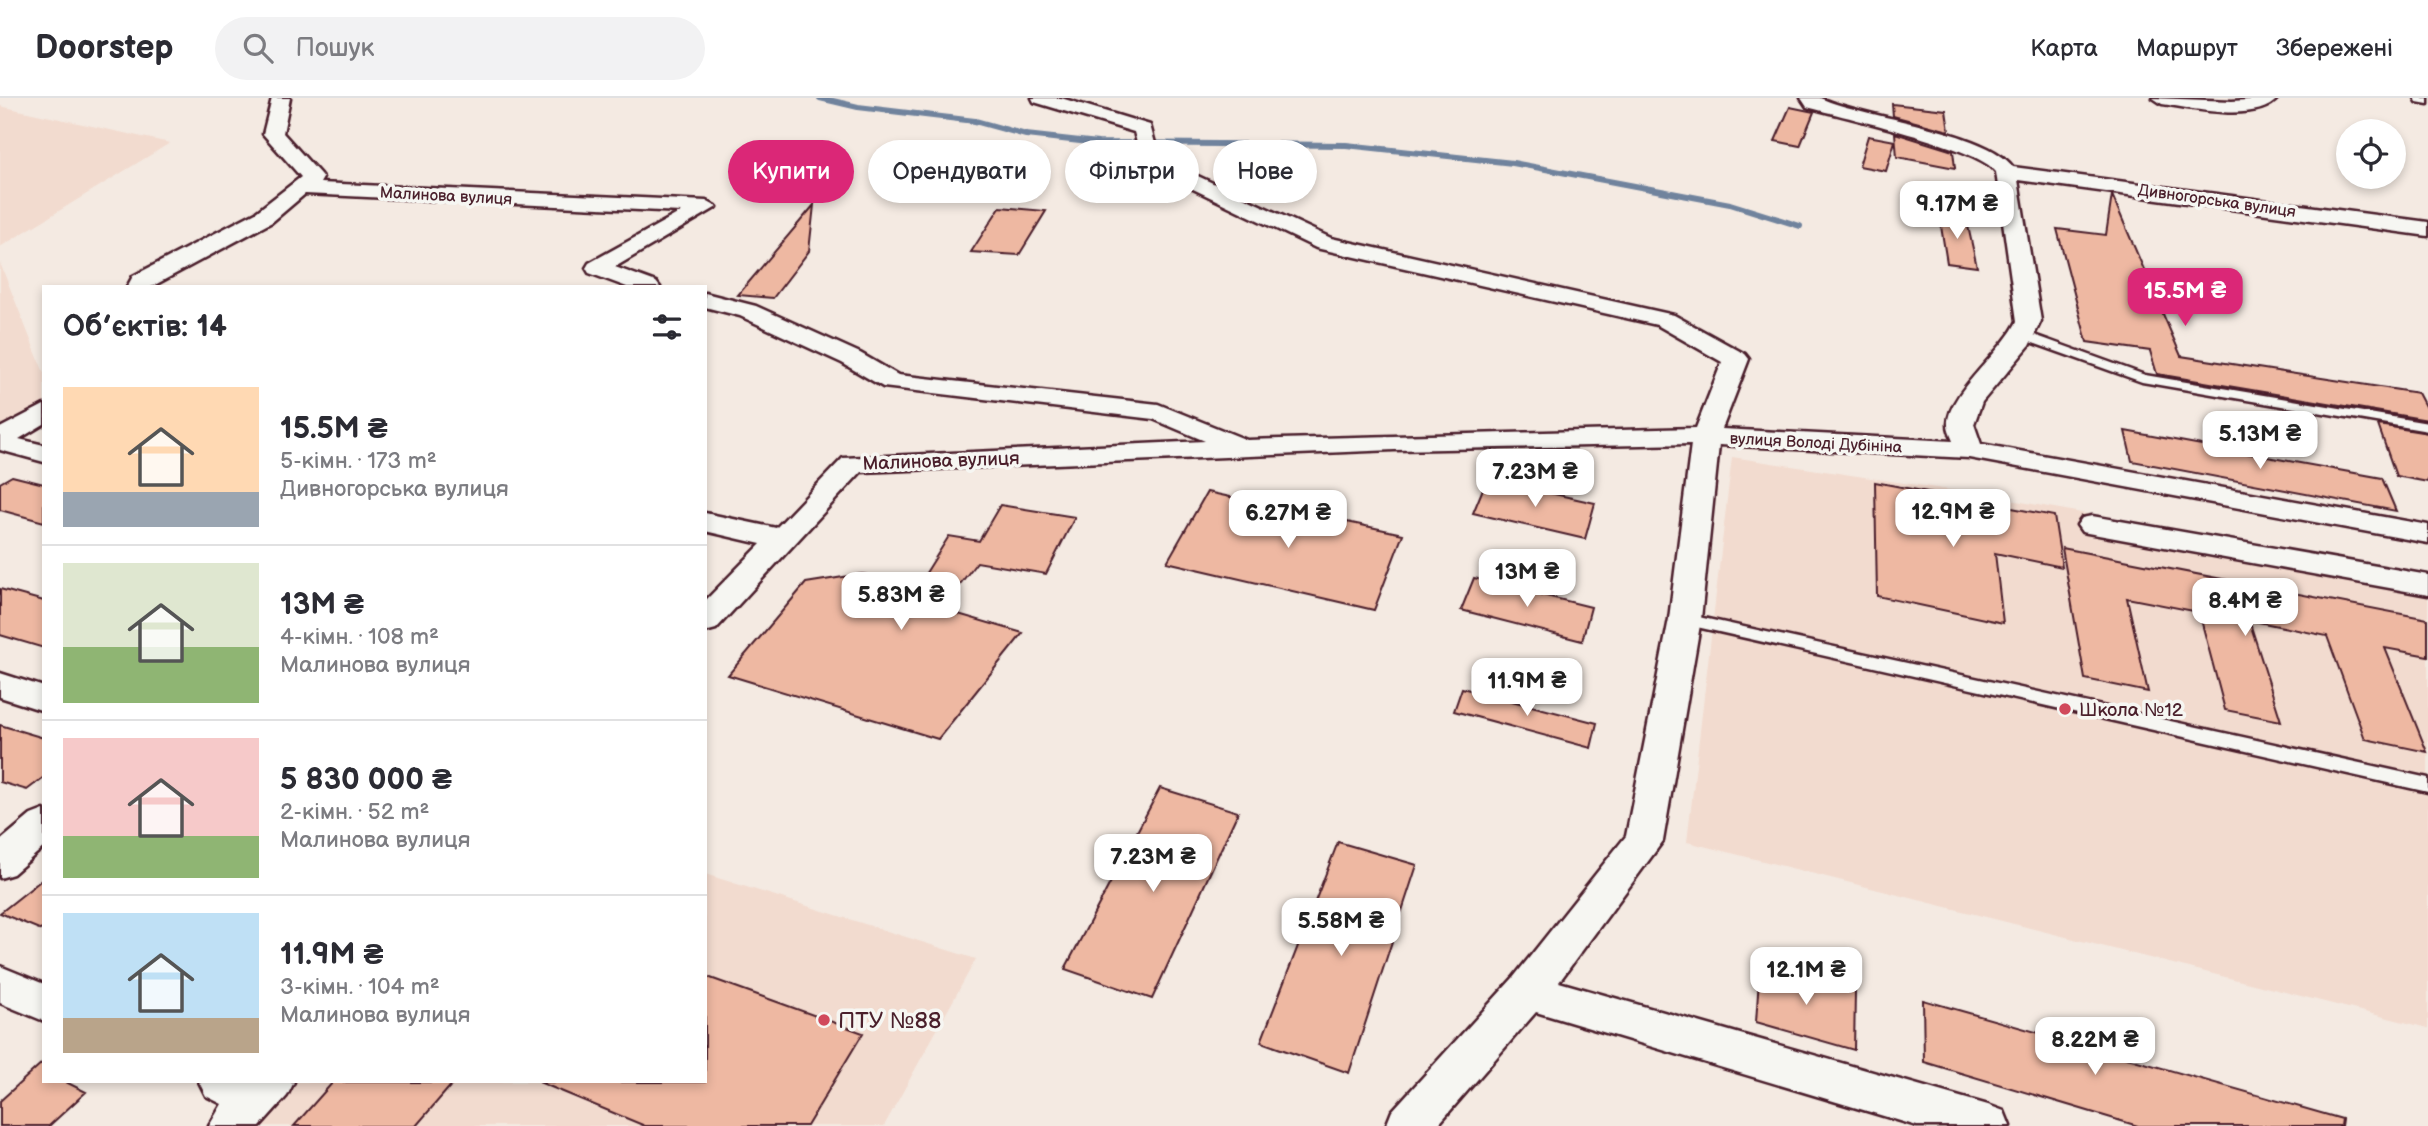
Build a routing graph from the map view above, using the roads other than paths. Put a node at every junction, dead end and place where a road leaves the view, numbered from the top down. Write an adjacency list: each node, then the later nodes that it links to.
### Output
1 (281, 98): 7 (street)
2 (1041, 98): 15 (street, вулиця Володі Дубініна)
3 (1810, 98): 6 (street)
4 (2162, 98): 5 (street)
5 (2269, 98)
6 (2006, 172): 8 (street, Дивногорська вулиця); 12 (street)
7 (301, 188): 9 (street); 10 (street, Малинова вулиця)
8 (2428, 229)
9 (140, 285)
10 (643, 285)
11 (707, 301): 17 (street, Малинова вулиця)
12 (2023, 335): 14 (lane); 18 (street)
13 (42, 414): 16 (street)
14 (2428, 427)
15 (1706, 436): 17 (street, Малинова вулиця); 18 (street, вулиця Володі Дубініна); 26 (street)
16 (0, 440): 19 (street)
17 (1245, 448): 23 (street, Малинова вулиця)
18 (1969, 450): 22 (street, вулиця Володі Дубініна)
19 (42, 453)
20 (707, 522): 23 (street)
21 (2092, 525): 24 (street)
22 (2428, 534)
23 (782, 539): 25 (street, Малинова вулиця)
24 (2428, 585)
25 (707, 619)
26 (1685, 619): 29 (lane); 33 (street)
27 (0, 685): 28 (street)
28 (42, 698)
29 (2428, 785)
30 (42, 827): 31 (street)
31 (0, 863)
32 (0, 984): 34 (street)
33 (1528, 991): 35 (street); 36 (street)
34 (42, 1002)
35 (1408, 1126)
36 (1988, 1126)

